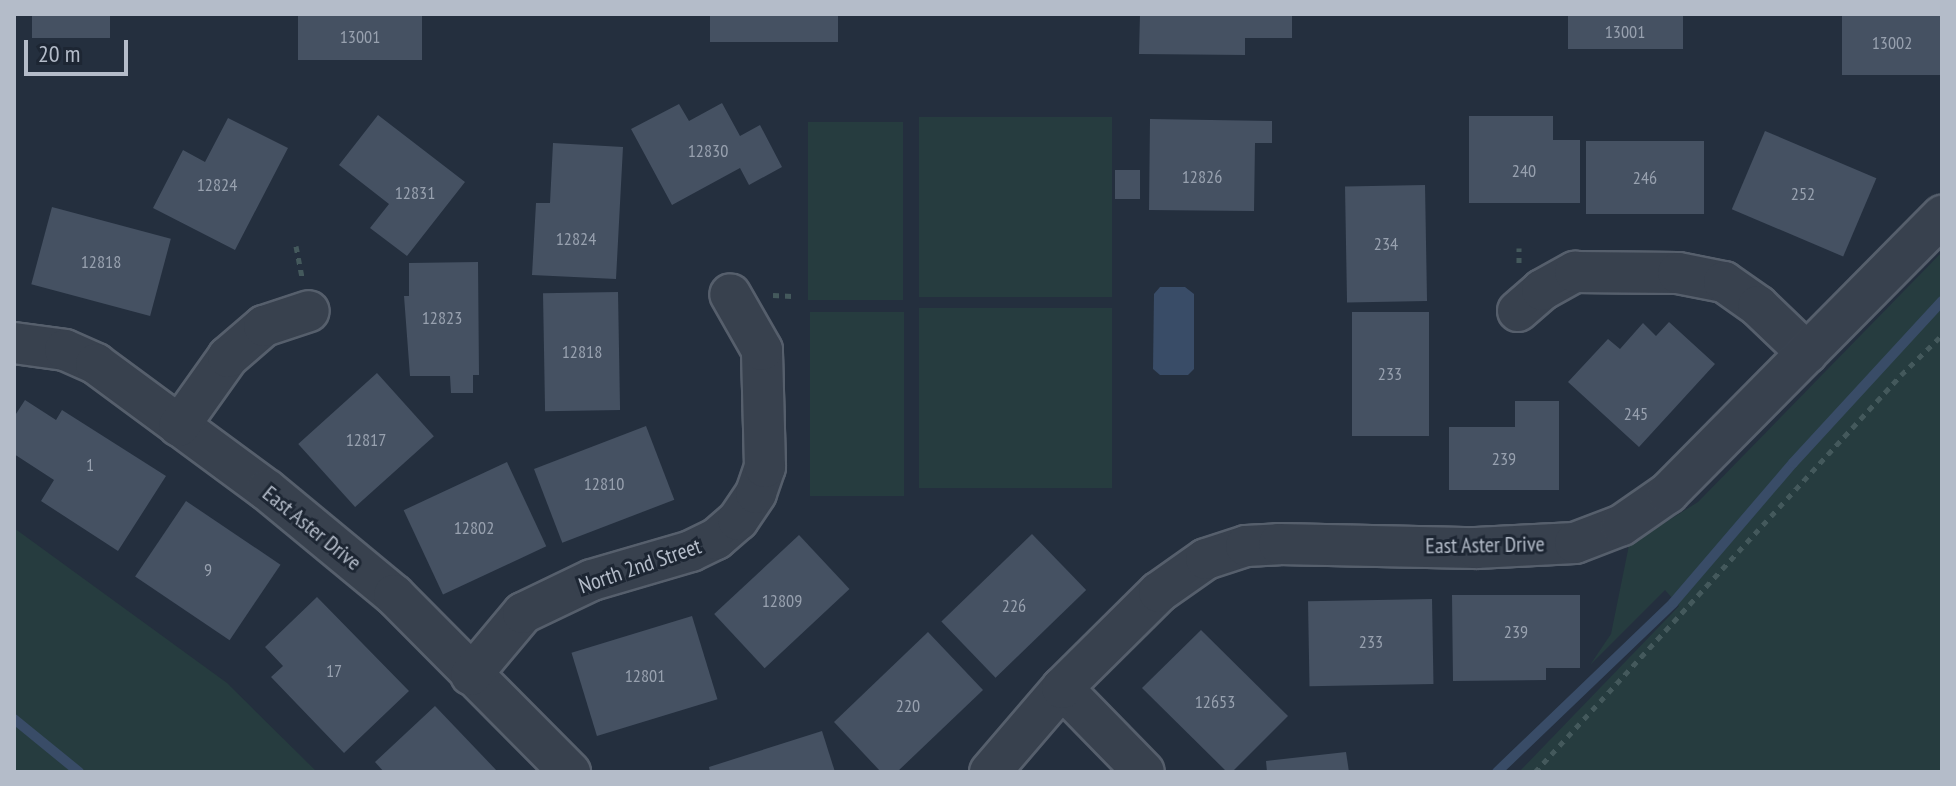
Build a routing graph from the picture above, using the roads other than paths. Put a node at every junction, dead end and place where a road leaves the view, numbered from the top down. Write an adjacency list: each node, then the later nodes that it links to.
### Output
1 (1942, 216): 6 (street, East Aster Drive)
2 (730, 294): 8 (street, North 2nd Street)
3 (309, 311): 7 (street)
4 (1518, 311): 6 (street)
5 (14, 343): 7 (street, East Aster Drive)
6 (1807, 353): 9 (street, East Aster Drive)
7 (179, 426): 8 (street, East Aster Drive)
8 (471, 675): 10 (street, East Aster Drive)
9 (1062, 688): 11 (street, East Aster Drive); 12 (street)
10 (570, 772)
11 (990, 772)
12 (1144, 772)

